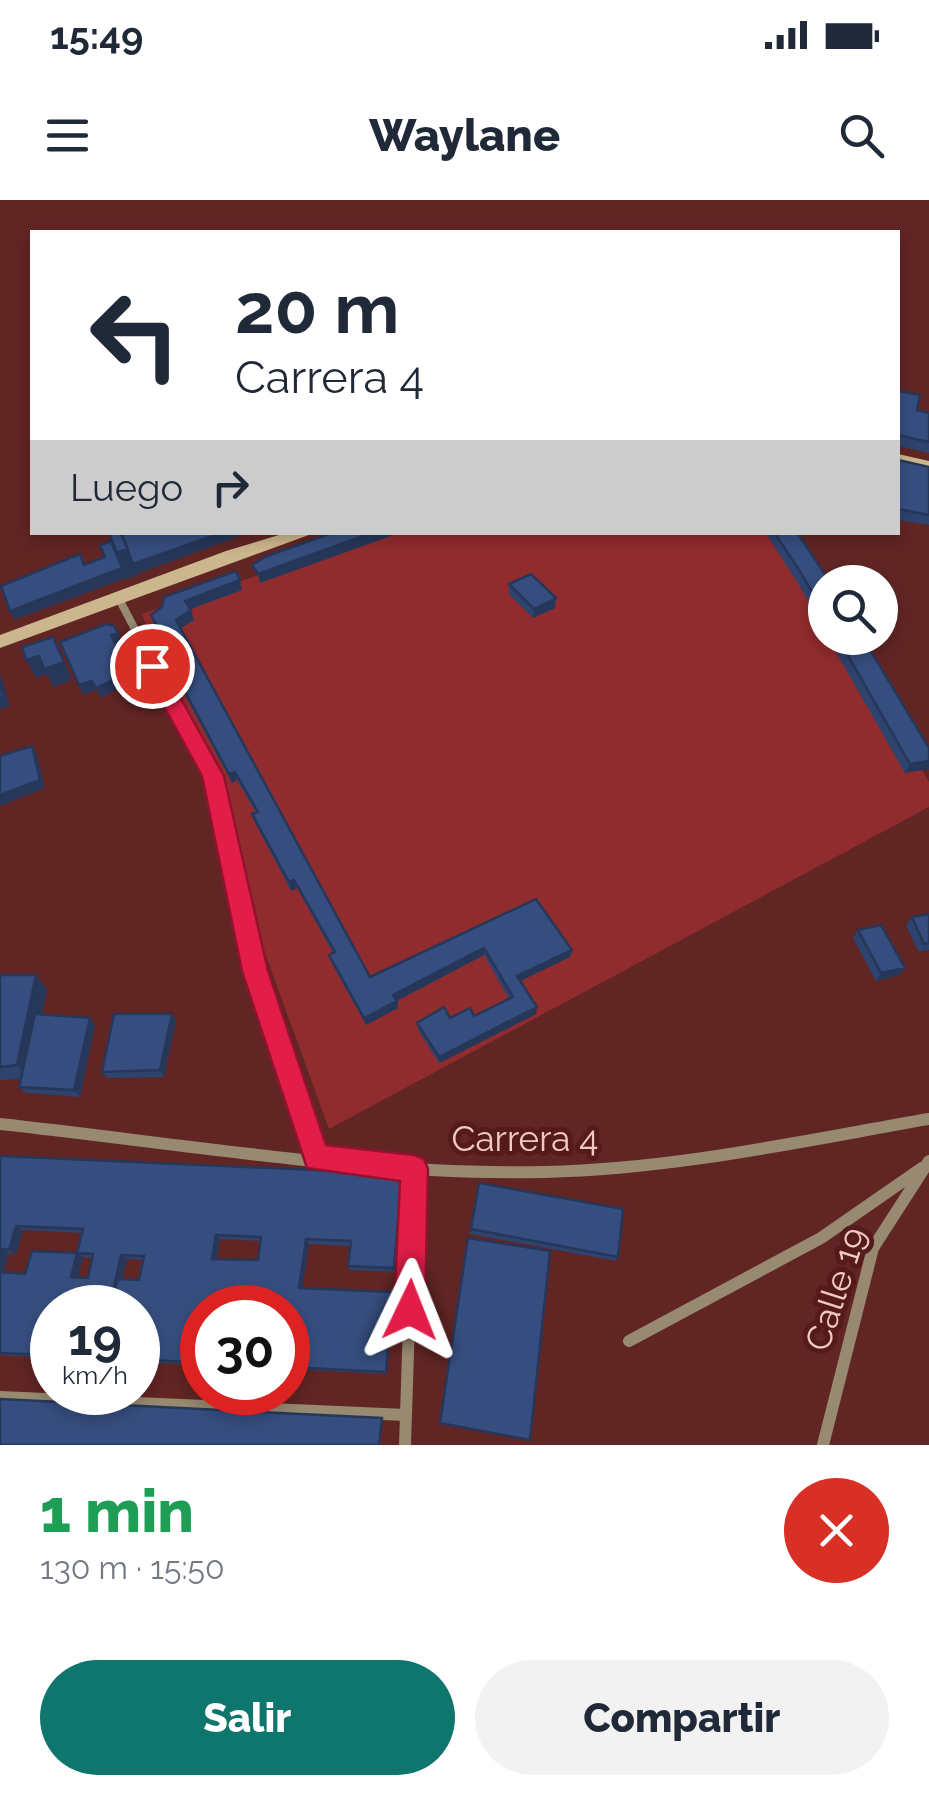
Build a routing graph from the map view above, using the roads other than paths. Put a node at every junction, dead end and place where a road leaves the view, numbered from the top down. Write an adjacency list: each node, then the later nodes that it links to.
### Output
1 (900, 459): 2 (main road)
2 (929, 466)
3 (299, 535): 4 (main road)
4 (118, 597): 5 (main road); 8 (street)
5 (0, 642)
6 (929, 1119): 10 (street, Carrera 4)
7 (0, 1124): 8 (street, Carrera 4)
8 (316, 1158): 10 (street, Carrera 4)
9 (926, 1164): 11 (street); 15 (street, Calle 19)
10 (414, 1169): 13 (street)
11 (629, 1340)
12 (0, 1397): 13 (street)
13 (406, 1415): 14 (street)
14 (405, 1445)
15 (822, 1445)

